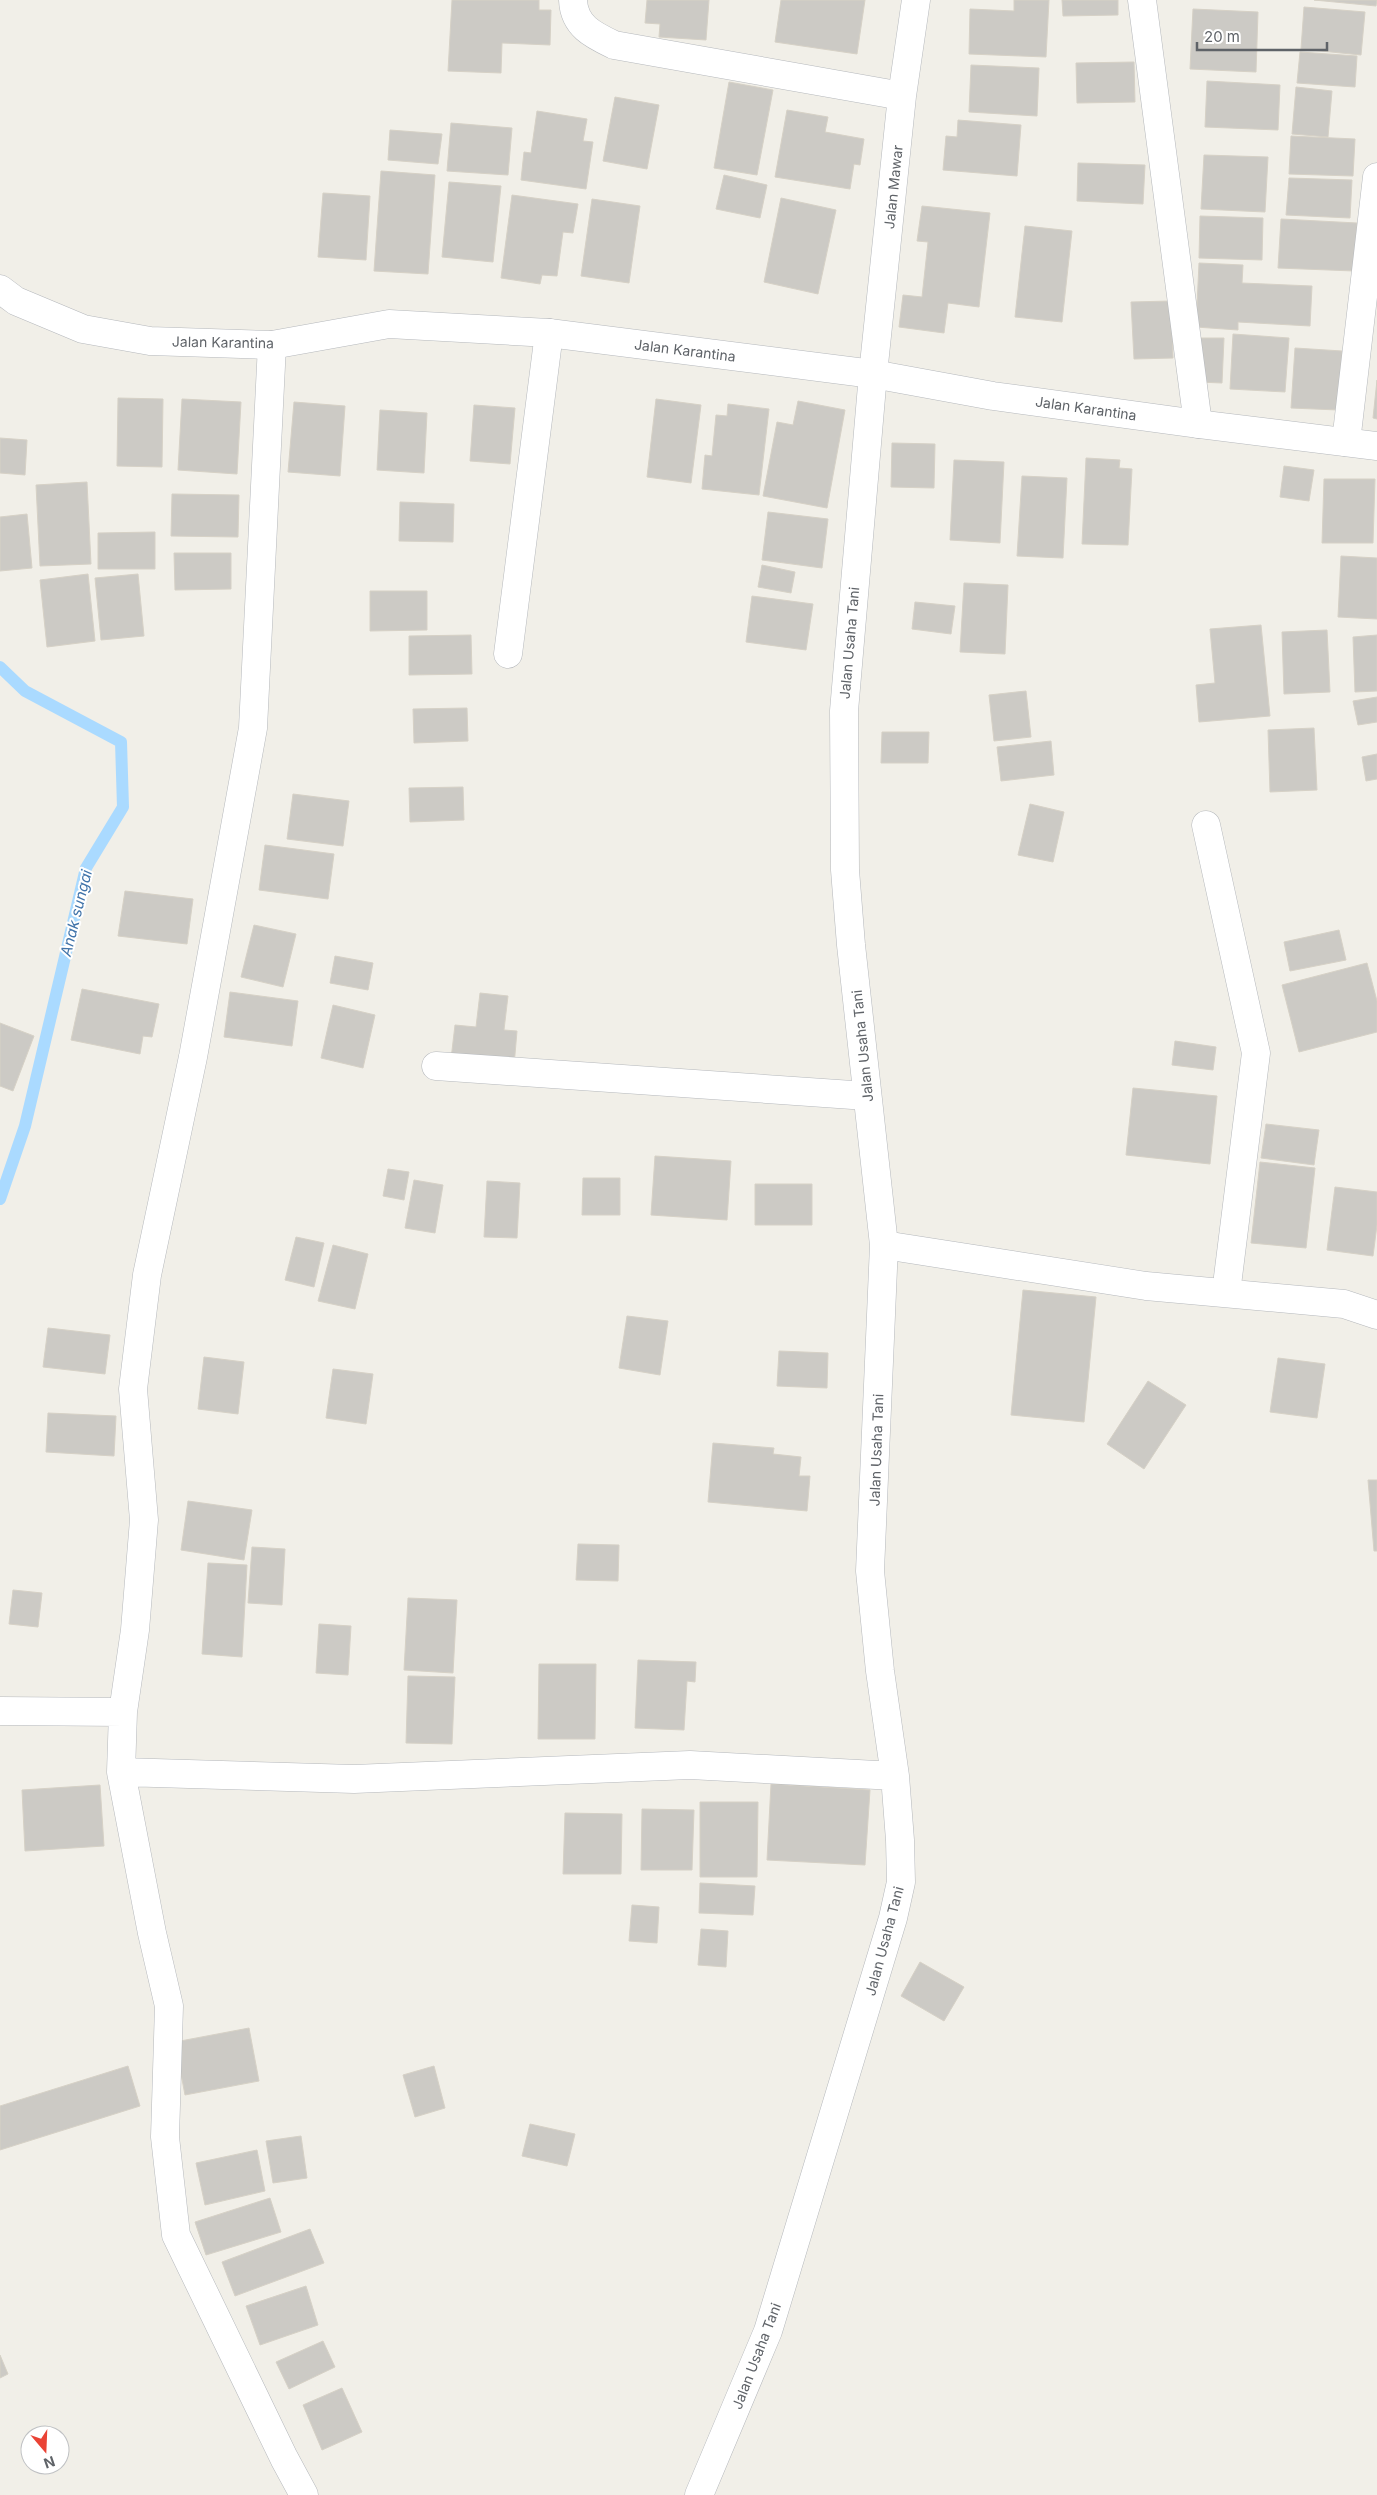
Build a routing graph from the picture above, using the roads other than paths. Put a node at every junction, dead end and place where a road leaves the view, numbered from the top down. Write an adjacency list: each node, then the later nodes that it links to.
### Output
1 (573, 0): 4 (street)
2 (916, 0): 4 (street, Jalan Mawar)
3 (1142, 0): 10 (street)
4 (902, 96): 9 (street, Jalan Mawar)
5 (1377, 177): 11 (street)
6 (0, 289): 8 (street, Jalan Karantina)
7 (549, 333): 8 (street, Jalan Karantina); 9 (street, Jalan Karantina); 13 (street)
8 (272, 345): 21 (street)
9 (873, 374): 10 (street, Jalan Karantina); 16 (street, Jalan Usaha Tani)
10 (1198, 424): 11 (street, Jalan Karantina)
11 (1346, 442): 12 (street, Jalan Karantina)
12 (1377, 446)
13 (508, 654)
14 (1206, 824): 18 (street)
15 (436, 1066): 16 (street)
16 (868, 1096): 17 (street, Jalan Usaha Tani)
17 (884, 1245): 18 (street); 23 (street, Jalan Usaha Tani)
18 (1226, 1293): 19 (street)
19 (1377, 1315)
20 (0, 1711): 21 (street)
21 (123, 1712): 22 (street)
22 (121, 1772): 23 (street); 24 (street)
23 (896, 1776): 25 (street, Jalan Usaha Tani)
24 (304, 2495)
25 (699, 2495)

